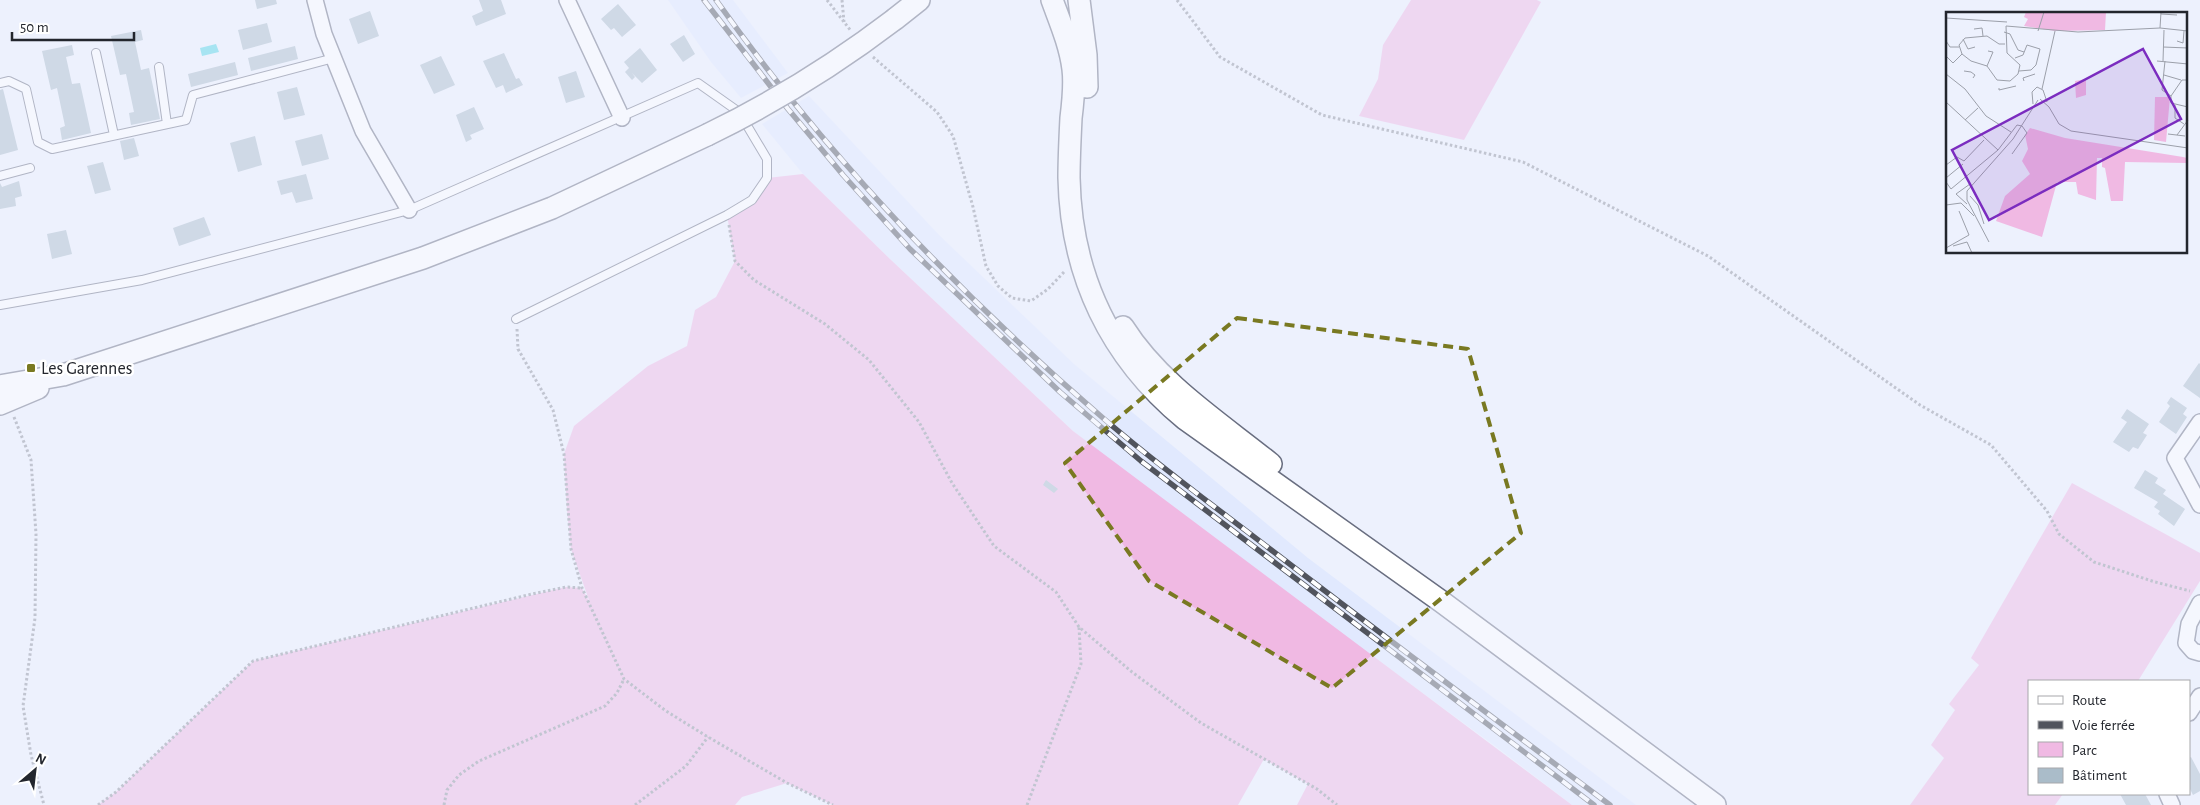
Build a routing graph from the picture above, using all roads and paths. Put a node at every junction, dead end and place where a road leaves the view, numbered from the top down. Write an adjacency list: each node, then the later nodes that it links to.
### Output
1 (315, 0): 13 (street)
2 (566, 0): 16 (street)
3 (827, 0): 9 (path)
4 (842, 0): 9 (path)
5 (919, 0): 26 (main road, bridge)
6 (1052, 0): 31 (main road)
7 (1079, 0): 31 (main road)
8 (1177, 0): 30 (path)
9 (844, 22): 10 (path)
10 (856, 36)
11 (867, 50): 23 (path)
12 (96, 53): 18 (lane)
13 (334, 58): 17 (lane); 21 (street)
14 (159, 67): 17 (lane)
15 (0, 84): 18 (lane)
16 (622, 118): 21 (lane); 22 (lane)
17 (167, 124): 18 (lane)
18 (114, 135)
19 (30, 168): 20 (lane)
20 (0, 176)
21 (409, 210): 24 (lane)
22 (727, 215): 25 (lane); 32 (path)
23 (1063, 274)
24 (0, 305)
25 (516, 319): 29 (path)
26 (3, 397): 38 (path)
27 (2200, 422): 28 (street)
28 (2200, 505)
29 (582, 588): 34 (path); 39 (path)
30 (2196, 597): 33 (street)
31 (1442, 602): 45 (main road)
32 (1079, 626): 43 (path); 44 (path)
33 (2200, 653)
34 (624, 679): 37 (path); 40 (path)
35 (2200, 696): 36 (street)
36 (2190, 711)
37 (708, 737): 41 (path); 42 (path)
38 (44, 805)
39 (98, 805)
40 (444, 805)
41 (635, 805)
42 (833, 805)
43 (1027, 805)
44 (1337, 805)
45 (1715, 805)

